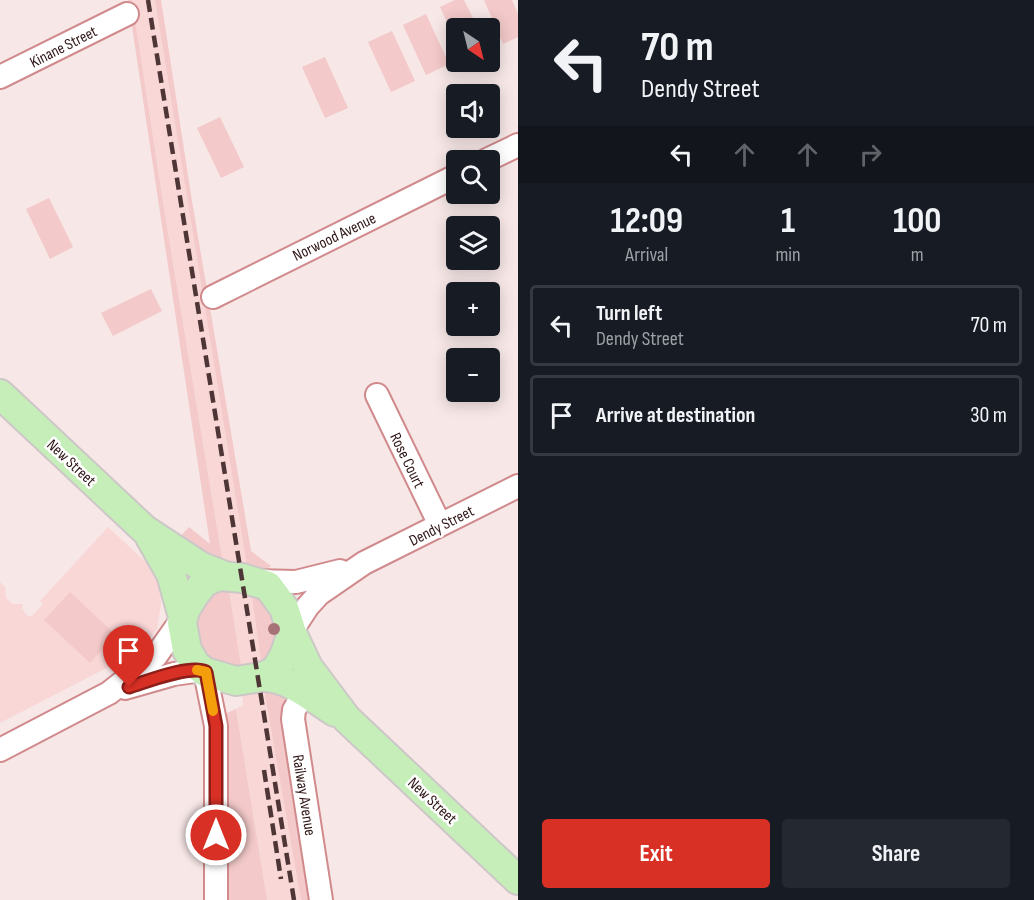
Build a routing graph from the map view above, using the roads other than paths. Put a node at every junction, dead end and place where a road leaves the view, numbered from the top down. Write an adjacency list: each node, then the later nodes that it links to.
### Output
1 (127, 14): 2 (street, Kinane Street)
2 (0, 77)
3 (518, 145): 4 (street)
4 (500, 154)
5 (446, 181): 6 (street, Norwood Avenue)
6 (213, 297)
7 (0, 394): 11 (main road, New Street)
8 (377, 395): 10 (street, Rose Court)
9 (518, 487): 10 (street, Dendy Street)
10 (440, 525): 12 (street, Dendy Street)
11 (145, 530): 13 (main road, New Street); 15 (main road, New Street)
12 (364, 563): 14 (street, Dendy Street); 16 (street, Dendy Street)
13 (225, 576): 14 (main road); 15 (main road)
14 (255, 581): 16 (main road)
15 (182, 618): 17 (main road); 20 (street)
16 (291, 633): 18 (main road); 19 (main road, New Street)
17 (204, 671): 18 (main road); 20 (street); 21 (street)
18 (254, 679): 19 (main road, New Street); 21 (street)
19 (310, 686): 23 (main road, New Street); 25 (street, Railway Avenue)
20 (109, 693): 22 (street)
21 (216, 726): 24 (street)
22 (0, 750)
23 (518, 880)
24 (216, 900)
25 (321, 900)

